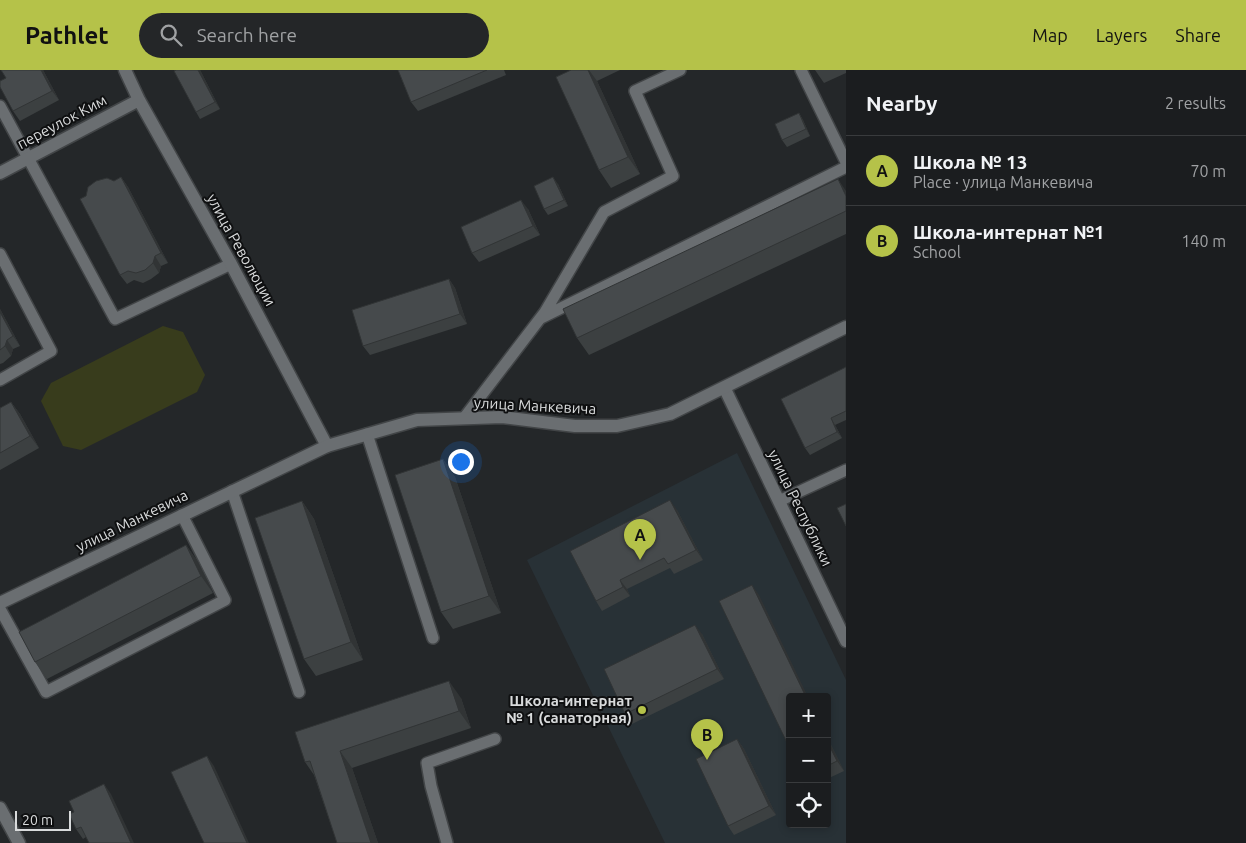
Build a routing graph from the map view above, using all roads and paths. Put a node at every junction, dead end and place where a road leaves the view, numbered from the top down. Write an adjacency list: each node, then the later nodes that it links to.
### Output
1 (125, 70): 4 (street, улица Революции)
2 (680, 70): 12 (lane)
3 (801, 70): 7 (lane)
4 (139, 100): 6 (street, переулок Ким); 11 (street, улица Революции)
5 (0, 106): 6 (lane)
6 (30, 158): 9 (street, переулок Ким); 11 (lane)
7 (846, 162)
8 (846, 168): 12 (lane)
9 (0, 173)
10 (0, 254): 14 (lane)
11 (231, 264): 18 (street, улица Революции)
12 (539, 319): 16 (lane)
13 (846, 327): 15 (street, улица Манкевича)
14 (0, 380)
15 (725, 389): 16 (street, улица Манкевича); 21 (street, улица Республики)
16 (464, 418): 17 (street, улица Манкевича)
17 (367, 434): 18 (street, улица Манкевича); 25 (lane)
18 (327, 446): 20 (street, улица Манкевича)
19 (846, 470): 21 (lane)
20 (232, 491): 22 (street, улица Манкевича); 27 (lane)
21 (779, 501): 26 (street, улица Республики)
22 (182, 515): 23 (street, улица Манкевича); 24 (lane)
23 (0, 603)
24 (0, 609)
25 (433, 638)
26 (846, 641)
27 (299, 692)
28 (495, 739): 31 (lane)
29 (0, 808): 30 (street)
30 (19, 843)
31 (447, 843)

